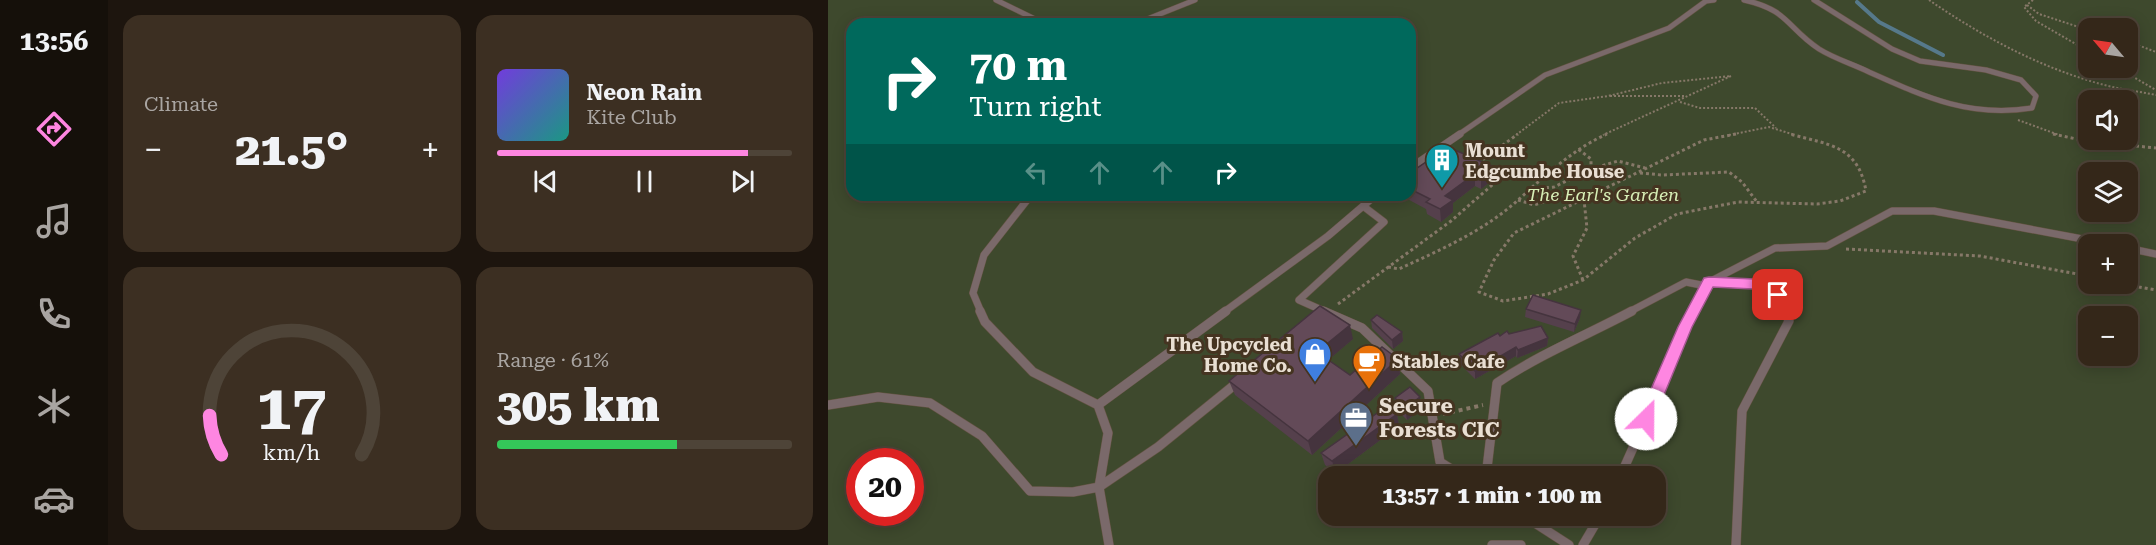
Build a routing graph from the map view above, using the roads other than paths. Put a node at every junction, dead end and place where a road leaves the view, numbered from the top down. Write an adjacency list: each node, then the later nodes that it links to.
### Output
1 (996, 0): 6 (lane)
2 (1195, 0): 7 (lane)
3 (1714, 0): 8 (lane)
4 (1744, 0): 5 (lane)
5 (1814, 0)
6 (1034, 18)
7 (1150, 18)
8 (1416, 164)
9 (1026, 201): 18 (lane)
10 (1369, 201): 11 (lane)
11 (1363, 206): 18 (lane); 19 (lane)
12 (2078, 238): 15 (lane)
13 (2138, 250): 14 (lane)
14 (2156, 254)
15 (1708, 284): 20 (lane); 21 (lane); 30 (lane)
16 (1246, 375): 22 (lane)
17 (828, 405): 22 (lane)
18 (1098, 405): 22 (lane)
19 (1446, 466)
20 (1488, 466)
21 (1625, 466)
22 (1099, 487): 25 (lane)
23 (1540, 526): 28 (lane)
24 (1594, 526): 29 (lane)
25 (1108, 545)
26 (1492, 545): 27 (lane)
27 (1521, 545)
28 (1569, 545)
29 (1583, 545)
30 (1736, 545)

